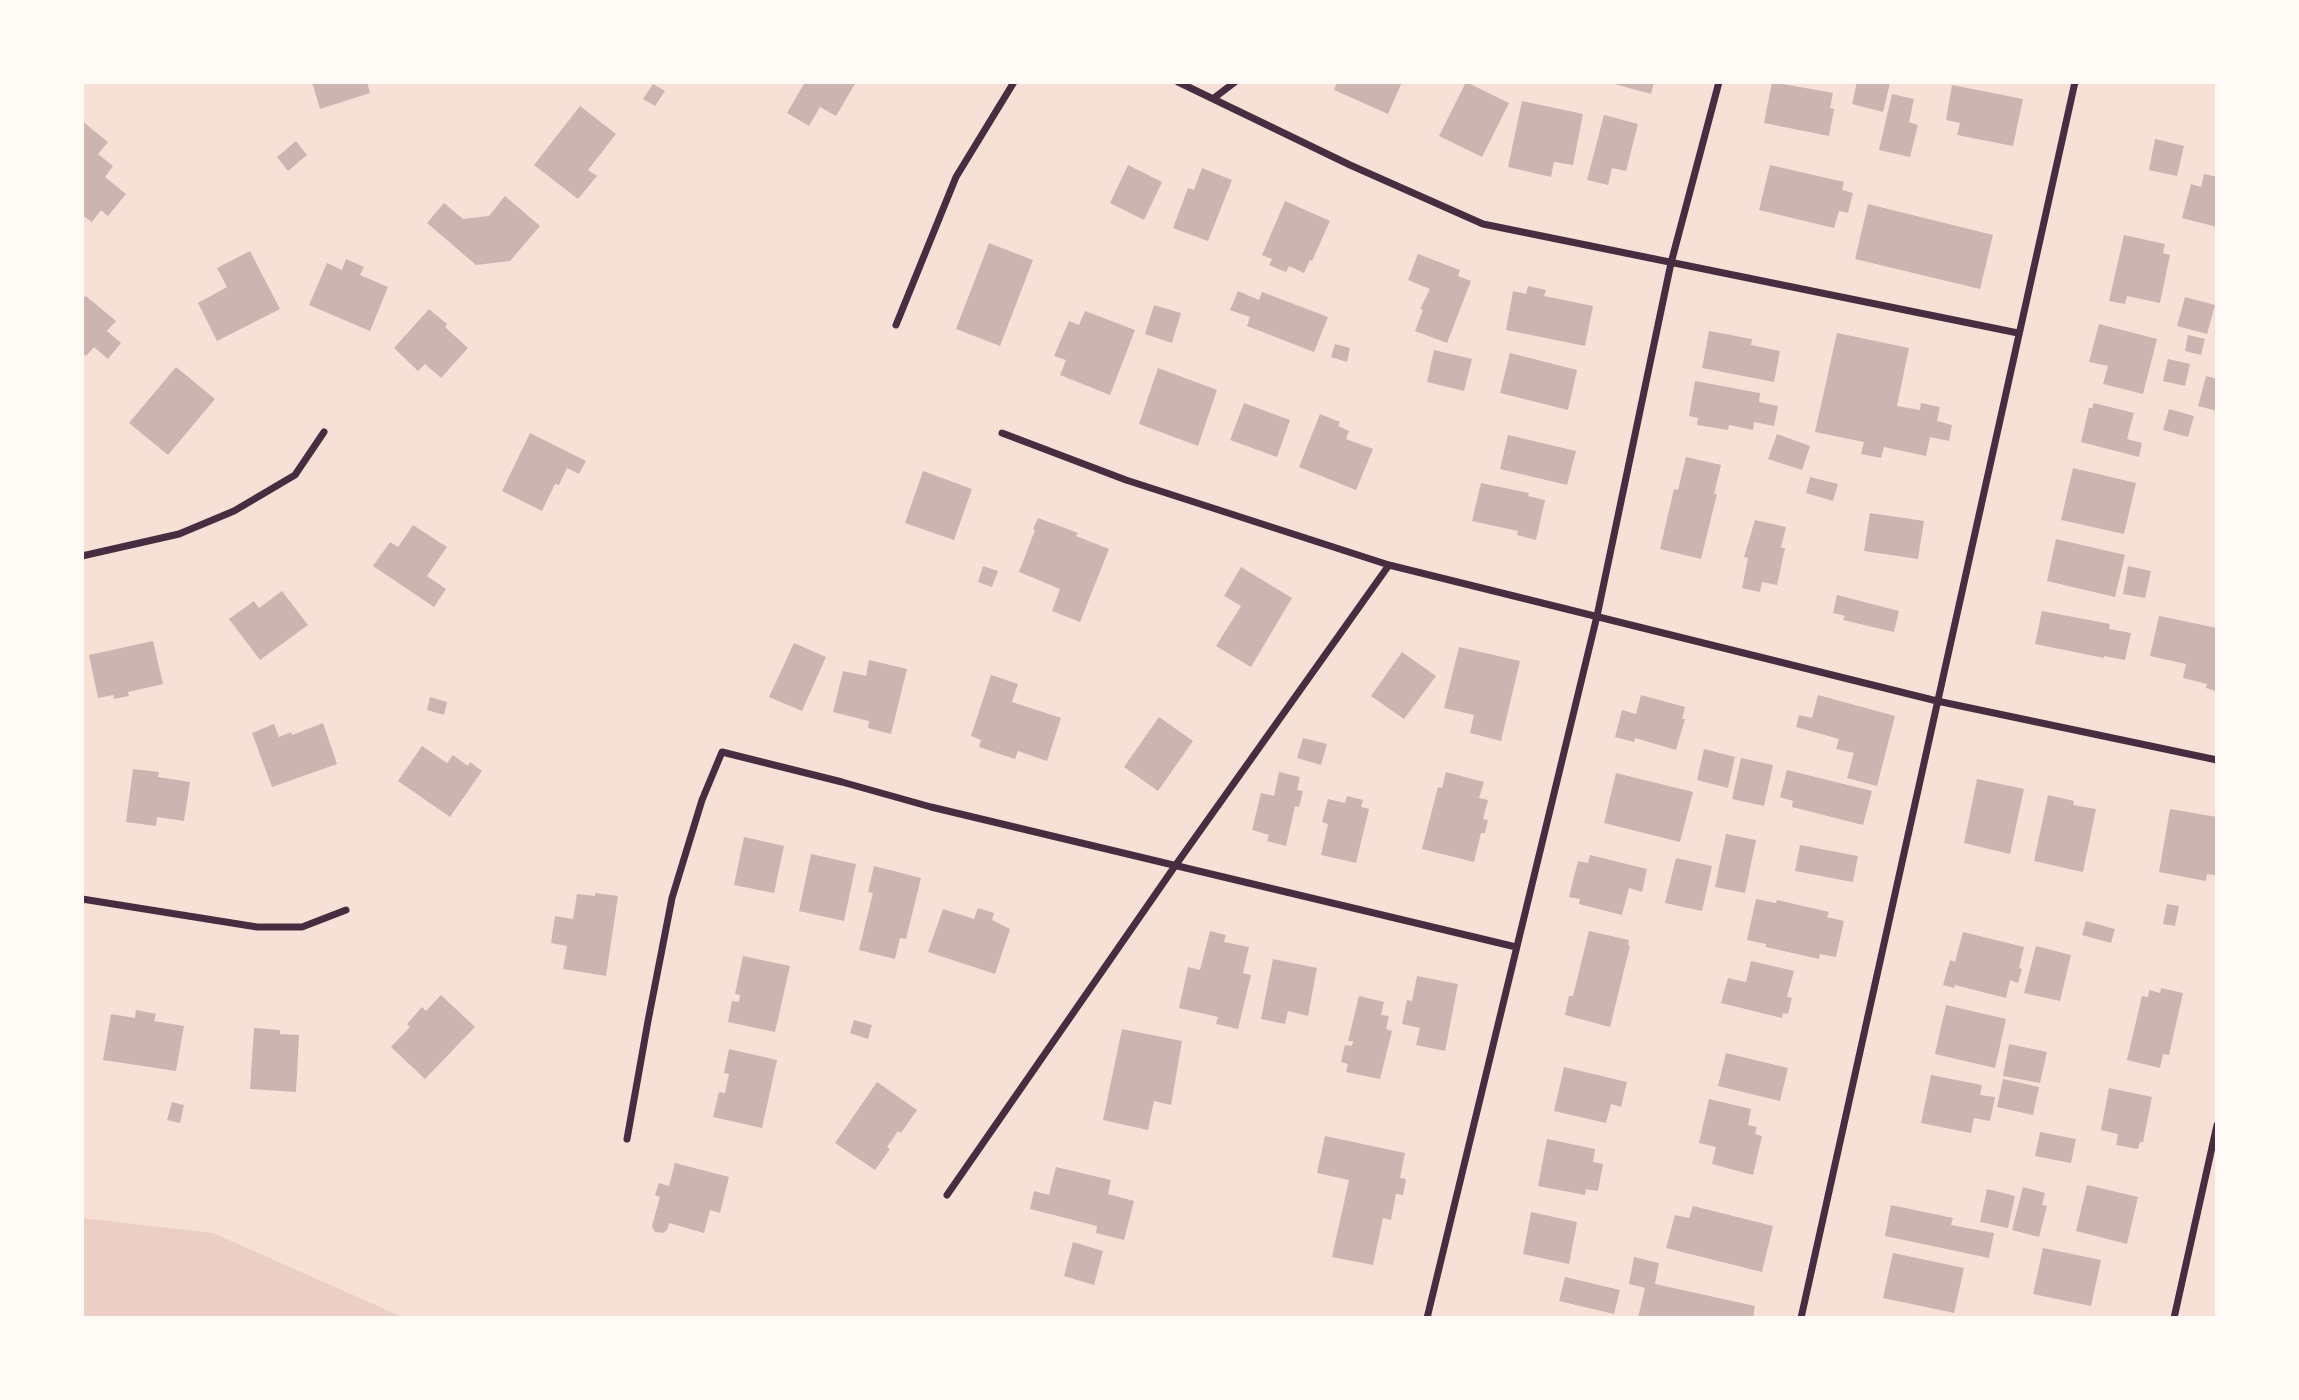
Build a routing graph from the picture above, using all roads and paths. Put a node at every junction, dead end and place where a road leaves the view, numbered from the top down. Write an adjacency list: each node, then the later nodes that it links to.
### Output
1 (1014, 82): 8 (street)
2 (1178, 82): 6 (street)
3 (1235, 82): 6 (street)
4 (1719, 82): 7 (street)
5 (2075, 82): 9 (street)
6 (1214, 98): 7 (street)
7 (1671, 263): 9 (street); 14 (street)
8 (897, 325)
9 (2018, 333): 15 (street)
10 (324, 432): 12 (street)
11 (1002, 433): 13 (street)
12 (82, 556)
13 (1389, 565): 14 (street); 17 (street)
14 (1597, 616): 15 (street); 20 (street)
15 (1937, 701): 16 (street); 25 (street)
16 (2217, 760)
17 (1175, 866): 20 (street); 22 (street); 23 (street)
18 (82, 900): 19 (street)
19 (346, 910)
20 (1517, 947): 24 (street)
21 (2217, 1125): 26 (street)
22 (627, 1139)
23 (947, 1195)
24 (1427, 1318)
25 (1801, 1318)
26 (2174, 1318)

